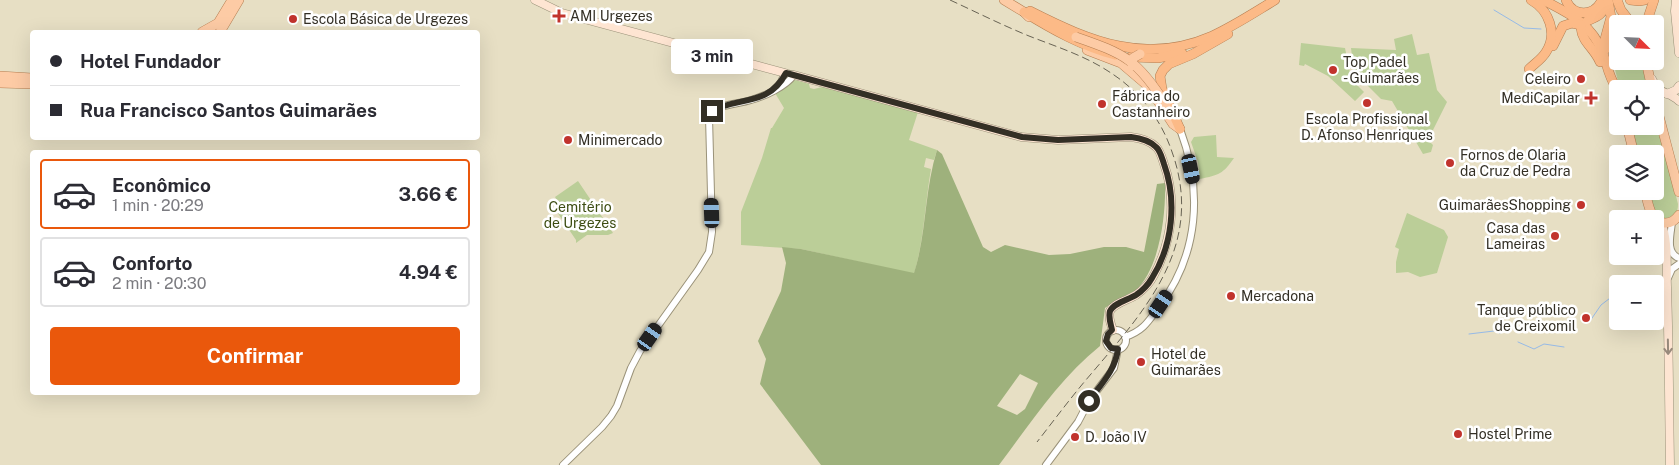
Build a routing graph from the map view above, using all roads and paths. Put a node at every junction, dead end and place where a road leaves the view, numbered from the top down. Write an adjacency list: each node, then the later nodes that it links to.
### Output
1 (232, 0): 21 (main road)
2 (240, 0): 22 (main road)
3 (535, 0): 32 (main road)
4 (1004, 0): 18 (main road)
5 (1012, 0): 18 (main road)
6 (1276, 0): 25 (highway)
7 (1284, 0): 25 (highway)
8 (1531, 0): 30 (highway)
9 (1543, 0): 24 (highway)
10 (1566, 0): 11 (highway)
11 (1603, 0): 29 (highway)
12 (1608, 0): 26 (highway)
13 (1617, 0): 19 (highway)
14 (1630, 0): 15 (highway)
15 (1645, 0)
16 (1654, 0): 20 (highway)
17 (1676, 0): 27 (main road)
18 (1027, 11): 25 (highway); 42 (main road); 47 (main road, bridge)
19 (1624, 15)
20 (1649, 15)
21 (206, 30)
22 (221, 30)
23 (1609, 35): 26 (main road)
24 (1597, 40): 28 (highway); 37 (highway)
25 (1201, 44): 42 (main road, bridge); 47 (highway)
26 (1606, 49): 38 (main road)
27 (1679, 52)
28 (1542, 62)
29 (1600, 62)
30 (1529, 69)
31 (1648, 70): 33 (main road)
32 (786, 73): 34 (street); 44 (street)
33 (1649, 73): 39 (main road); 45 (main road)
34 (794, 75): 44 (street); 55 (main road)
35 (0, 76): 36 (main road)
36 (30, 78)
37 (1611, 80)
38 (1614, 80)
39 (1650, 80)
40 (0, 83): 41 (main road)
41 (30, 84)
42 (1148, 86): 47 (main road)
43 (1679, 86): 45 (main road)
44 (774, 89): 58 (street)
45 (1667, 94): 46 (main road)
46 (1678, 102)
47 (1180, 129): 56 (street)
48 (1664, 134): 49 (main road)
49 (1679, 188)
50 (1676, 219): 52 (street)
51 (1664, 231): 54 (main road)
52 (1679, 258)
53 (1679, 264): 54 (street)
54 (1667, 281): 60 (main road, one-way to 60)
55 (1112, 330): 56 (street); 57 (street)
56 (1126, 337): 57 (street)
57 (1118, 349): 59 (street)
58 (563, 465)
59 (1046, 465)
60 (1670, 465)

